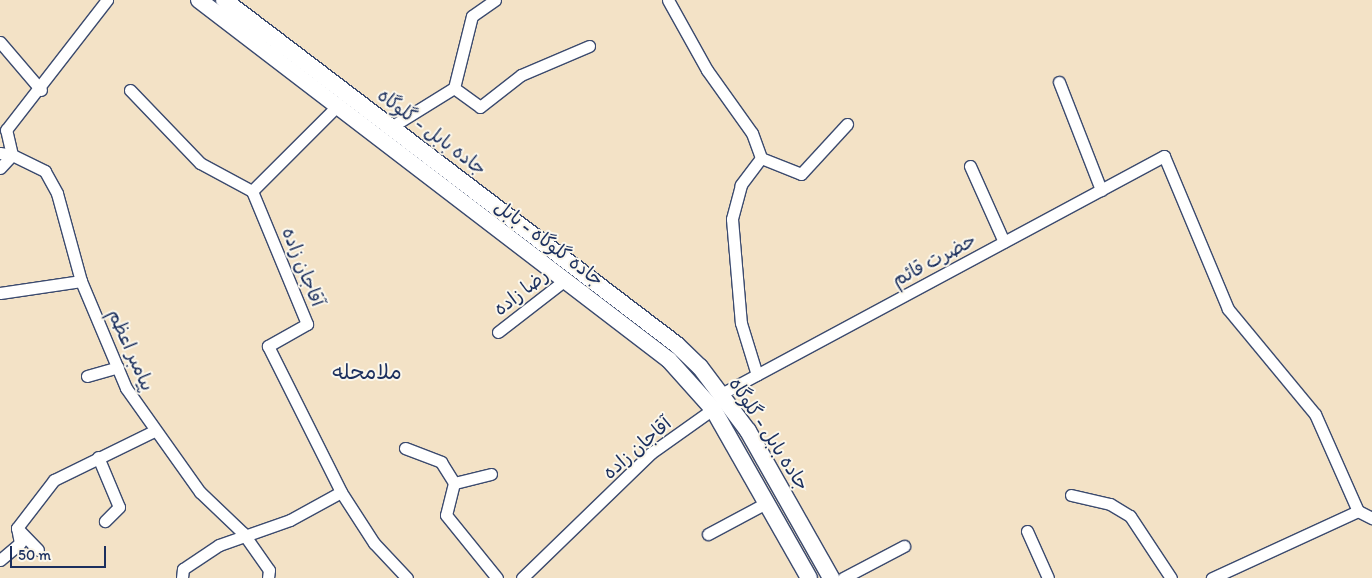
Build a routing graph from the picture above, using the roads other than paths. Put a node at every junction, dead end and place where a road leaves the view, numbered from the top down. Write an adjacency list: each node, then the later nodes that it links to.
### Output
1 (107, 0): 10 (street)
2 (199, 0): 12 (main road, جاده گلوگاه - بابل)
3 (224, 0): 14 (main road, جاده بابل - گلوگاه)
4 (495, 0): 9 (street)
5 (668, 0): 17 (street)
6 (0, 42): 10 (street)
7 (589, 46): 9 (street)
8 (1059, 82): 20 (street)
9 (454, 88): 14 (street)
10 (41, 90): 16 (street)
11 (130, 90): 21 (street)
12 (335, 108): 21 (street); 23 (main road, جاده گلوگاه - بابل)
13 (847, 124): 17 (street)
14 (392, 126): 30 (main road, جاده بابل - گلوگاه)
15 (0, 153): 16 (street, پیامبر اعظم)
16 (12, 155): 19 (street); 24 (street, پیامبر اعظم)
17 (761, 158): 28 (street)
18 (970, 166): 22 (street)
19 (0, 168)
20 (1101, 190): 22 (street, حضرت قائم); 40 (street, حضرت قائم)
21 (252, 191): 37 (street, آقاجان زاده)
22 (1004, 242): 28 (street, حضرت قائم)
23 (565, 280): 26 (street, رضا زاده); 31 (main road, جاده گلوگاه - بابل)
24 (81, 281): 25 (street); 27 (street, پیامبر اعظم)
25 (0, 293)
26 (498, 332)
27 (118, 367): 29 (street); 32 (street, پیامبر اعظم)
28 (758, 375): 30 (street, حضرت قائم)
29 (87, 376)
30 (722, 394): 56 (main road, جاده بابل - گلوگاه)
31 (713, 409): 39 (main road, جاده گلوگاه - بابل); 54 (street, آقاجان زاده)
32 (154, 431): 34 (street); 45 (street, پیامبر اعظم)
33 (405, 448): 36 (street)
34 (98, 457): 42 (street); 43 (street)
35 (491, 474): 36 (street)
36 (454, 483): 53 (street)
37 (341, 492): 45 (street); 52 (street, آقاجان زاده)
38 (1071, 495): 59 (street)
39 (768, 502): 46 (street); 55 (main road, جاده گلوگاه - بابل)
40 (1358, 511): 41 (street); 60 (street)
41 (1372, 518)
42 (106, 521)
43 (17, 528): 48 (street); 49 (street)
44 (1027, 531): 58 (street)
45 (244, 533): 50 (street); 51 (street, پیامبر اعظم)
46 (708, 534)
47 (904, 546): 57 (street)
48 (38, 550)
49 (0, 560)
50 (182, 578)
51 (268, 578)
52 (407, 578)
53 (497, 578)
54 (522, 578)
55 (809, 578)
56 (830, 578)
57 (843, 578)
58 (1048, 578)
59 (1171, 578)
60 (1212, 578)

